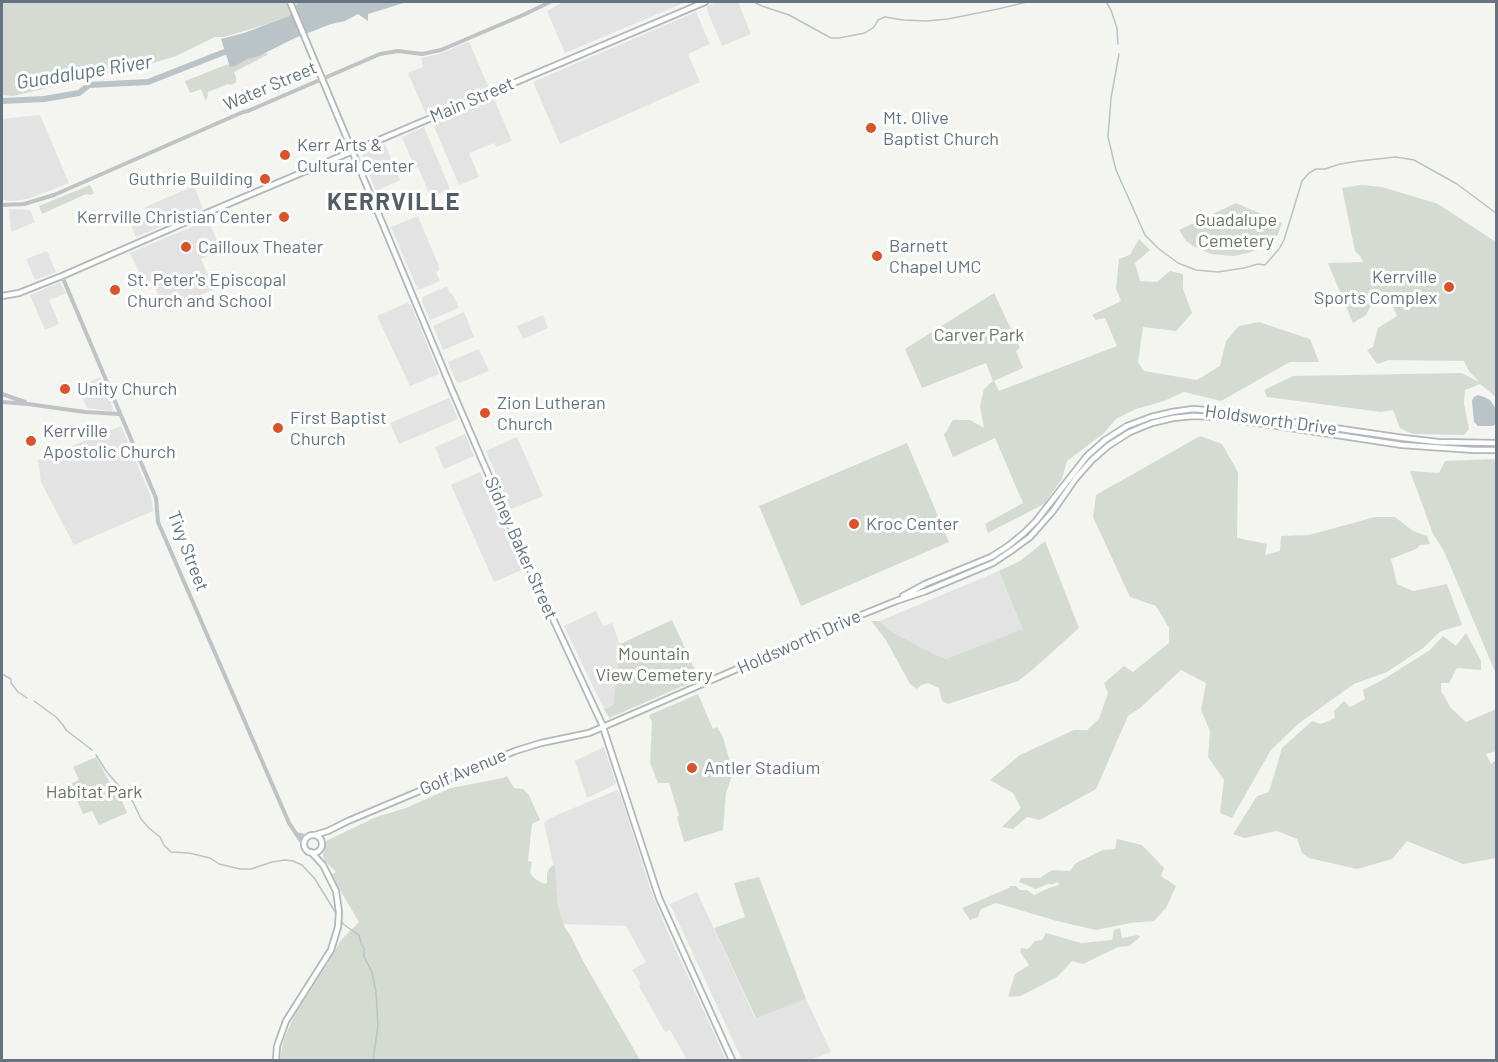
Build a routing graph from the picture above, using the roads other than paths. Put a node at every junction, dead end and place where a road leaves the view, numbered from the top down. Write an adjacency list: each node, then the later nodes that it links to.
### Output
1 (290, 2): 5 (main road, Sidney Baker Street)
2 (550, 2): 5 (street, Water Street)
3 (705, 2): 4 (main road, Main Street)
4 (697, 3): 6 (main road, Main Street)
5 (322, 79): 6 (main road, Sidney Baker Street); 7 (street, Water Street)
6 (352, 151): 8 (main road, Main Street); 19 (main road, Sidney Baker Street)
7 (2, 204)
8 (62, 276): 9 (main road, Main Street); 13 (street, Tivy Street)
9 (4, 296)
10 (2, 394): 12 (street)
11 (2, 402): 12 (street)
12 (28, 404): 13 (street)
13 (120, 414): 21 (street, Tivy Street)
14 (1294, 422): 15 (main road); 16 (main road, Holdsworth Drive); 18 (main road, Holdsworth Drive)
15 (1293, 429): 17 (main road, Holdsworth Drive); 18 (main road, Holdsworth Drive)
16 (1497, 443)
17 (1497, 450)
18 (896, 601): 19 (main road, Holdsworth Drive)
19 (603, 727): 20 (main road, Golf Avenue); 29 (main road, Sidney Baker Street)
20 (328, 831): 22 (main road, Golf Avenue); 24 (main road)
21 (295, 833): 23 (street); 25 (street, Tivy Street)
22 (315, 836): 23 (main road); 24 (main road)
23 (308, 837): 25 (main road)
24 (321, 845): 26 (main road); 27 (main road)
25 (304, 847): 26 (main road)
26 (311, 852): 27 (main road)
27 (323, 865): 28 (main road)
28 (276, 1060)
29 (732, 1060)

